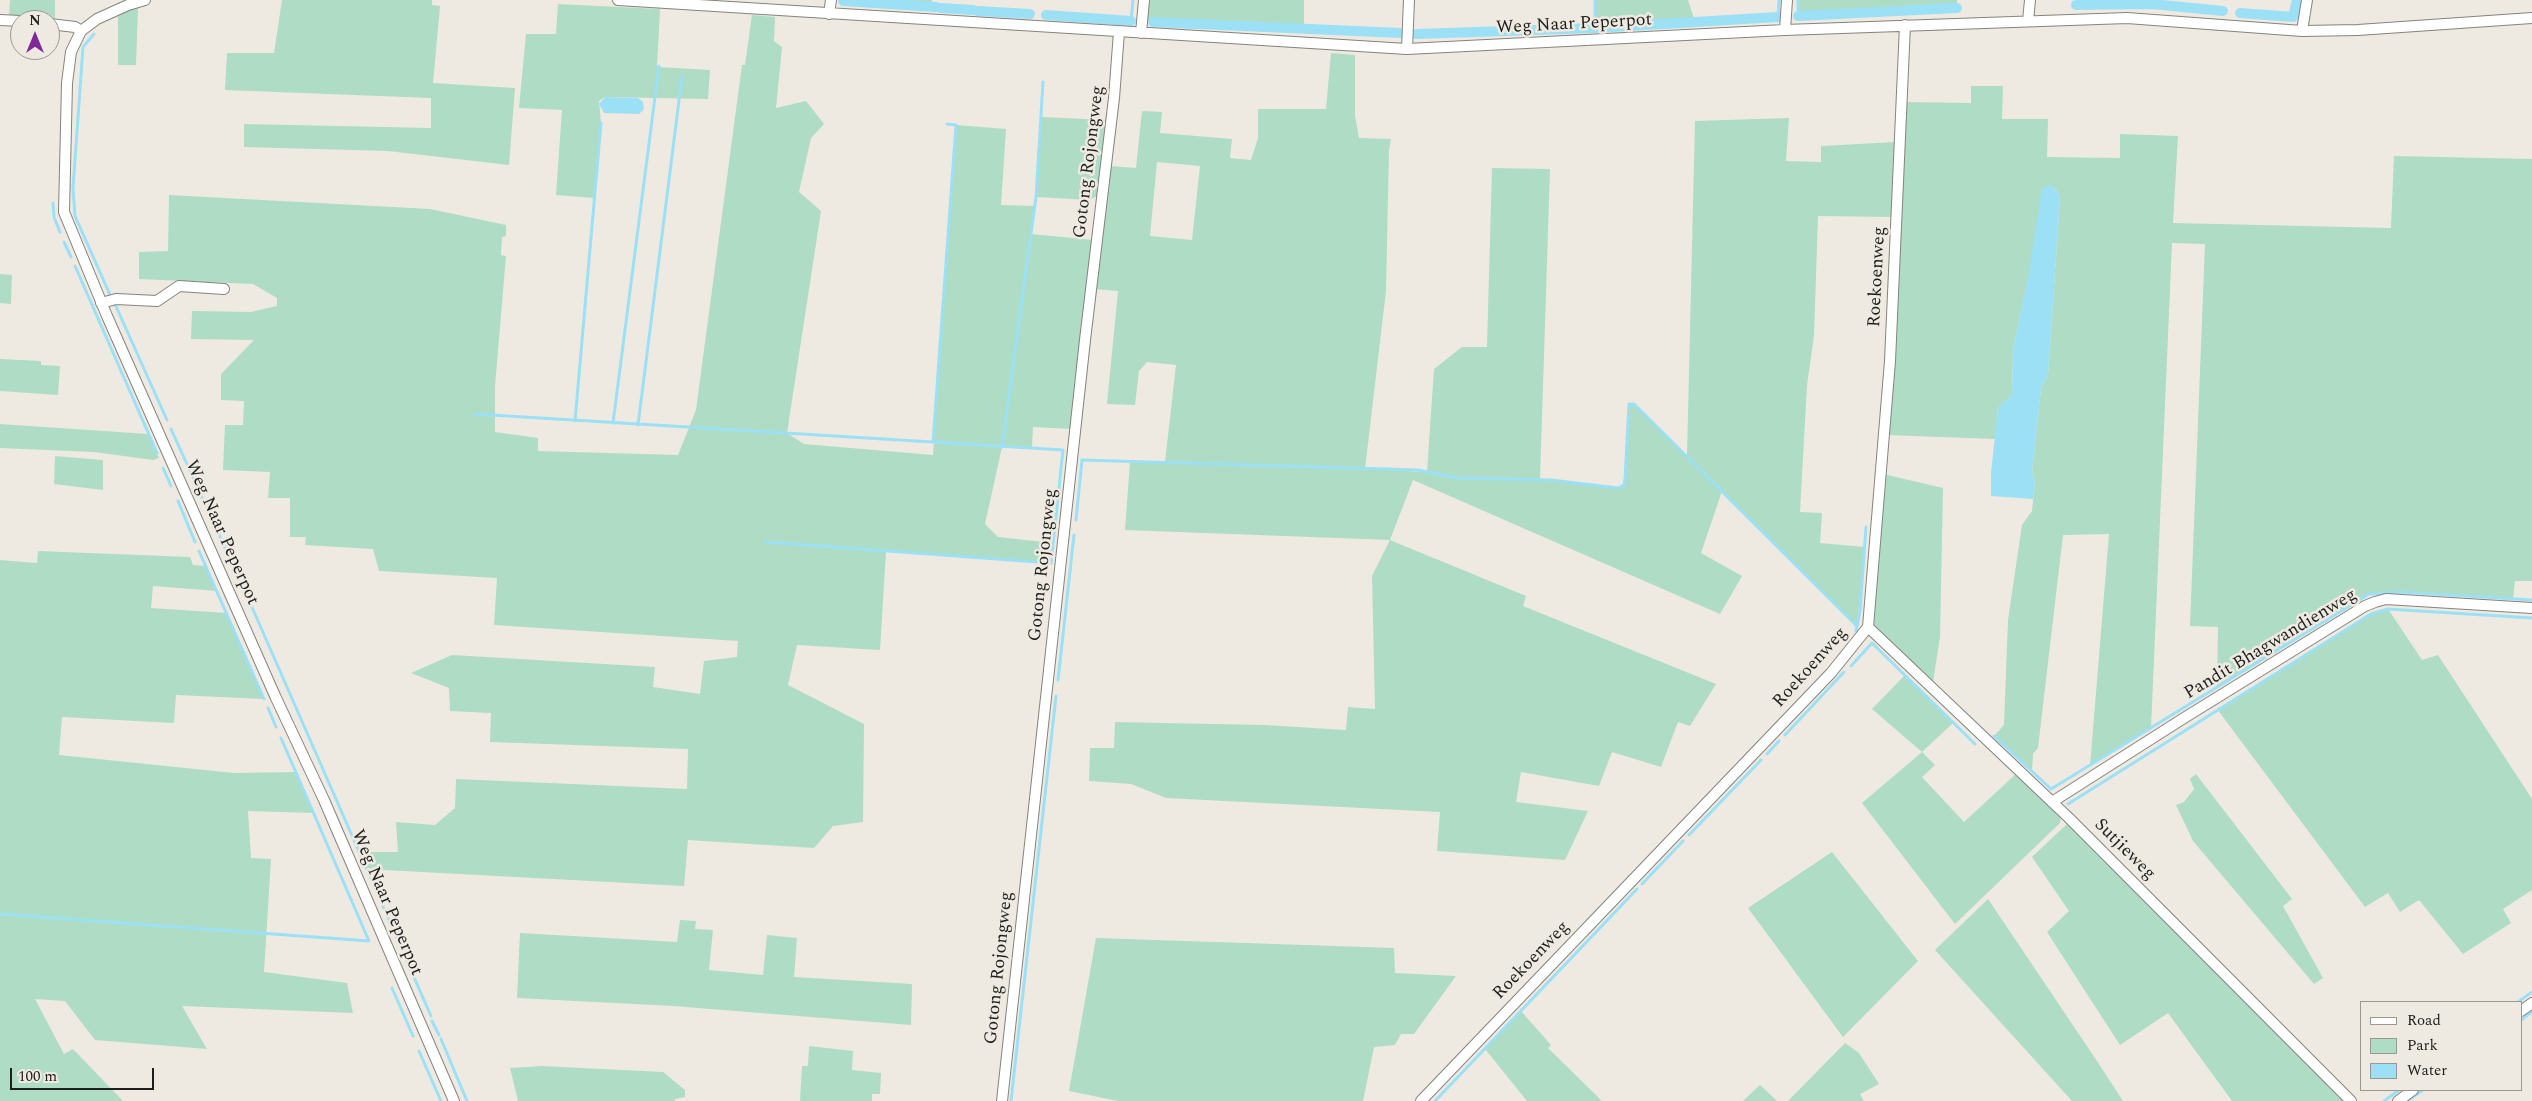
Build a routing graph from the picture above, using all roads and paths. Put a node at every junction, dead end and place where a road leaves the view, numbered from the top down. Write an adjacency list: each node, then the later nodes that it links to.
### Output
1 (145, 0): 9 (street)
2 (618, 0): 10 (street, Weg Naar Peperpot)
3 (831, 0): 10 (street)
4 (1144, 0): 19 (street)
5 (1409, 0): 20 (street)
6 (1787, 0): 15 (street)
7 (2030, 0): 12 (street)
8 (2307, 0): 17 (street)
9 (127, 2): 16 (street)
10 (829, 14): 18 (street, Weg Naar Peperpot)
11 (2532, 18): 17 (street, Weg Naar Peperpot)
12 (2028, 21): 14 (street, Weg Naar Peperpot); 17 (street, Weg Naar Peperpot)
13 (60, 25): 16 (street)
14 (1905, 25): 15 (street, Weg Naar Peperpot); 24 (street, Roekoenweg)
15 (1785, 30): 20 (street, Weg Naar Peperpot)
16 (81, 31): 22 (street, Weg Naar Peperpot)
17 (2302, 31)
18 (1119, 32): 19 (street, Weg Naar Peperpot); 30 (street, Gotong Rojongweg)
19 (1141, 34): 20 (street, Weg Naar Peperpot)
20 (1407, 49)
21 (224, 289): 22 (street)
22 (101, 303): 29 (street, Weg Naar Peperpot)
23 (2532, 608): 25 (street, Pandit Bhagwandienweg)
24 (1868, 627): 25 (street, Sutjieweg); 31 (street, Roekoenweg)
25 (2052, 802): 32 (street, Sutjieweg)
26 (2532, 1003): 27 (street)
27 (2522, 1011)
28 (2412, 1091): 33 (street)
29 (454, 1101)
30 (1002, 1101)
31 (1422, 1101)
32 (2352, 1101)
33 (2398, 1101)

